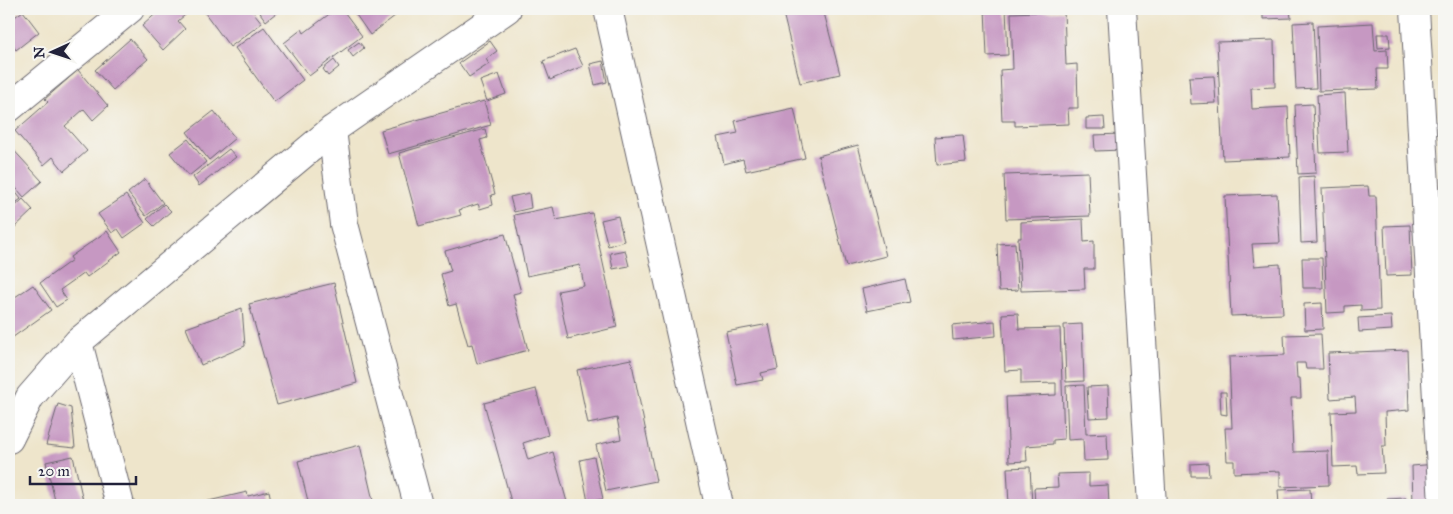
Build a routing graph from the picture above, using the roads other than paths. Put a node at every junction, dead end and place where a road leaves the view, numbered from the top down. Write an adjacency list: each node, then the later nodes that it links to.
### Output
1 (130, 9): 6 (street)
2 (507, 9): 7 (street)
3 (608, 9): 12 (street)
4 (1122, 9): 13 (street)
5 (1415, 9): 14 (street)
6 (9, 108)
7 (332, 130): 8 (street); 11 (street)
8 (78, 342): 9 (street); 10 (street)
9 (9, 439)
10 (120, 505)
11 (418, 505)
12 (719, 505)
13 (1152, 505)
14 (1443, 505)

